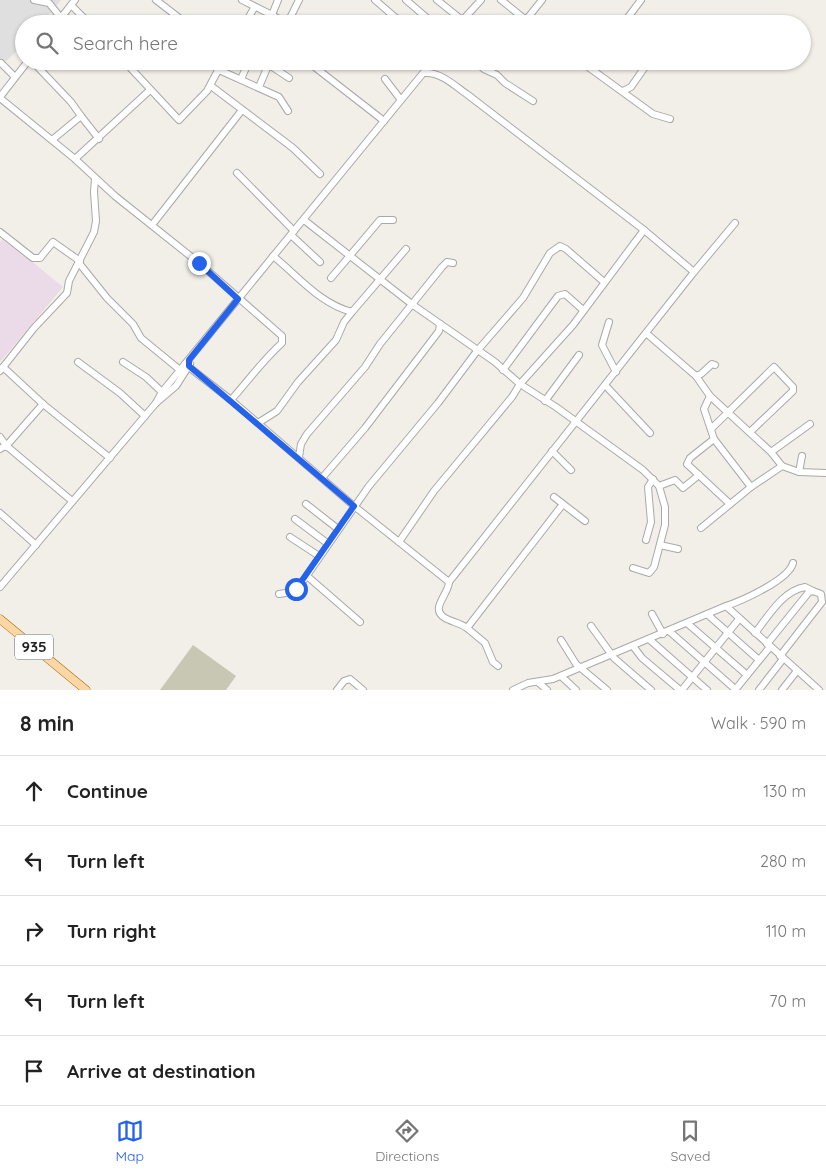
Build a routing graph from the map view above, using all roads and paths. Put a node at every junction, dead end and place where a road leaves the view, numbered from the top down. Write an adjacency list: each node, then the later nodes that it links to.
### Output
1 (34, 0): 16 (street)
2 (156, 0): 19 (street)
3 (242, 0): 15 (street)
4 (278, 0): 22 (street)
5 (299, 0): 23 (street)
6 (375, 0): 24 (street)
7 (406, 0): 25 (street)
8 (437, 0): 26 (street)
9 (471, 0): 14 (street)
10 (501, 0): 28 (street)
11 (542, 0): 29 (street)
12 (640, 0): 30 (street)
13 (73, 2): 17 (street); 18 (street)
14 (479, 2): 27 (street)
15 (254, 8): 20 (street); 21 (street)
16 (58, 15)
17 (63, 15)
18 (83, 15)
19 (175, 15)
20 (250, 15)
21 (270, 15)
22 (272, 15)
23 (292, 15)
24 (392, 15)
25 (424, 15)
26 (453, 15)
27 (467, 15)
28 (520, 15)
29 (533, 15)
30 (629, 15)
31 (1, 63): 45 (street)
32 (21, 70): 45 (street)
33 (41, 70): 58 (street)
34 (132, 70): 51 (street)
35 (219, 70): 47 (street); 49 (street)
36 (245, 70): 47 (street)
37 (266, 70): 50 (street)
38 (278, 70): 46 (street)
39 (319, 70): 60 (street)
40 (429, 70): 54 (street)
41 (431, 70): 71 (street)
42 (486, 70): 55 (street)
43 (596, 70): 52 (street)
44 (643, 70): 52 (street)
45 (15, 77): 53 (street)
46 (289, 78)
47 (241, 79): 50 (street)
48 (385, 79): 54 (street)
49 (211, 86): 51 (street); 56 (street)
50 (259, 87): 57 (street)
51 (150, 90): 62 (street)
52 (623, 90): 59 (street)
53 (0, 98): 61 (street)
54 (401, 100): 60 (street)
55 (533, 101)
56 (242, 110): 65 (street); 70 (street)
57 (288, 111)
58 (80, 116): 61 (street); 62 (street)
59 (670, 119)
60 (384, 121): 67 (street)
61 (52, 140): 63 (street)
62 (99, 140): 63 (street)
63 (75, 159): 66 (street)
64 (237, 173): 73 (street)
65 (320, 174)
66 (95, 179): 70 (street); 77 (street)
67 (304, 220): 73 (street); 75 (street)
68 (393, 220): 75 (street)
69 (735, 223): 80 (street)
70 (152, 225): 84 (street)
71 (644, 230): 80 (street); 83 (street)
72 (0, 232): 77 (street)
73 (292, 233): 76 (street); 78 (street)
74 (406, 249): 82 (street)
75 (350, 254): 81 (street); 82 (street)
76 (273, 256): 84 (street); 87 (street)
77 (79, 262): 97 (street); 98 (street)
78 (320, 262)
79 (453, 263): 85 (street)
80 (694, 272): 90 (street)
81 (331, 278)
82 (381, 279): 85 (street); 87 (street)
83 (604, 282): 86 (street); 91 (street)
84 (238, 299): 95 (street); 106 (street)
85 (413, 305): 89 (street); 125 (street)
86 (583, 310): 99 (street); 102 (street)
87 (352, 312): 112 (street)
88 (609, 322): 100 (street)
89 (439, 328): 91 (street); 132 (street)
90 (646, 333): 100 (street); 101 (street)
91 (478, 354): 99 (street); 141 (street)
92 (579, 355): 107 (street)
93 (78, 362): 111 (street)
94 (123, 362): 104 (street)
95 (188, 364): 98 (street); 106 (street); 108 (street)
96 (715, 365): 101 (street)
97 (1, 369): 109 (street)
98 (180, 370): 104 (street)
99 (503, 370): 102 (street)
100 (616, 372): 103 (street)
101 (696, 376): 105 (street)
102 (520, 384): 107 (street); 149 (street)
103 (605, 384): 113 (street); 117 (street)
104 (162, 392): 108 (street)
105 (710, 396): 110 (street); 115 (street)
106 (231, 400): 112 (street)
107 (545, 400): 113 (street)
108 (156, 403): 111 (street)
109 (43, 404): 120 (street); 126 (street)
110 (728, 413): 115 (street); 116 (street); 116 (street)
111 (144, 416): 126 (street)
112 (258, 423): 125 (street)
113 (576, 423): 122 (street); 133 (street)
114 (810, 424): 123 (street)
115 (711, 429): 119 (street)
116 (750, 432): 123 (street)
117 (650, 433)
118 (0, 437): 120 (street)
119 (714, 439): 131 (street); 135 (street)
120 (7, 446): 121 (street); 137 (street)
121 (0, 449)
122 (552, 451): 128 (street); 158 (street)
123 (771, 452): 127 (street)
124 (802, 456): 129 (street)
125 (298, 457): 132 (street)
126 (110, 458): 137 (street)
127 (782, 466): 129 (street); 135 (street)
128 (571, 470)
129 (799, 472): 130 (street)
130 (826, 473)
131 (699, 475): 134 (street); 140 (street)
132 (322, 478): 141 (street)
133 (653, 479): 134 (street); 148 (street)
134 (659, 486): 152 (street)
135 (751, 486): 140 (street)
136 (554, 497): 139 (street)
137 (72, 501): 151 (street)
138 (306, 504): 146 (street)
139 (563, 504): 144 (street); 170 (street)
140 (730, 504): 145 (street)
141 (354, 506): 146 (street); 149 (street)
142 (0, 513): 151 (street)
143 (295, 519): 150 (street)
144 (585, 521)
145 (700, 528)
146 (338, 529): 150 (street)
147 (290, 537): 154 (street)
148 (646, 540)
149 (398, 542): 158 (street)
150 (327, 543): 154 (street)
151 (36, 545): 159 (street)
152 (660, 545): 153 (street); 156 (street)
153 (678, 548)
154 (319, 556): 157 (street)
155 (793, 563): 162 (street)
156 (633, 568)
157 (307, 576): 161 (street); 167 (street)
158 (449, 582): 170 (street)
159 (0, 587)
160 (813, 591): 172 (street); 176 (street); 180 (street)
161 (279, 594)
162 (726, 606): 164 (street); 166 (street)
163 (652, 614): 171 (street)
164 (708, 614): 168 (street); 173 (street)
165 (0, 619): 191 (main road, 935)
166 (740, 619): 172 (street); 173 (street)
167 (360, 622)
168 (687, 623): 171 (street); 178 (street)
169 (591, 626): 179 (street)
170 (467, 628): 183 (street)
171 (666, 632): 175 (street); 182 (street)
172 (755, 633): 176 (street)
173 (728, 634): 178 (street); 181 (street)
174 (561, 640): 184 (street)
175 (650, 640): 177 (street); 188 (street)
176 (768, 645): 180 (street); 181 (street)
177 (633, 646): 179 (street); 200 (street)
178 (717, 648): 182 (street); 186 (street)
179 (612, 655): 184 (street); 199 (street)
180 (782, 658): 185 (street); 202 (street)
181 (759, 660): 186 (street)
182 (706, 663): 188 (street); 192 (street)
183 (498, 666)
184 (580, 668): 187 (street); 198 (street)
185 (796, 672): 190 (street); 203 (street)
186 (747, 675): 192 (street)
187 (561, 676): 189 (street); 197 (street)
188 (692, 677): 200 (street); 201 (street)
189 (539, 683): 195 (street); 196 (street)
190 (812, 684): 204 (street); 205 (street)
191 (84, 689)
192 (735, 689)
193 (337, 690): 194 (street)
194 (363, 690)
195 (513, 690)
196 (547, 690)
197 (576, 690)
198 (607, 690)
199 (651, 690)
200 (681, 690)
201 (707, 690)
202 (759, 690)
203 (782, 690)
204 (807, 690)
205 (819, 690)

